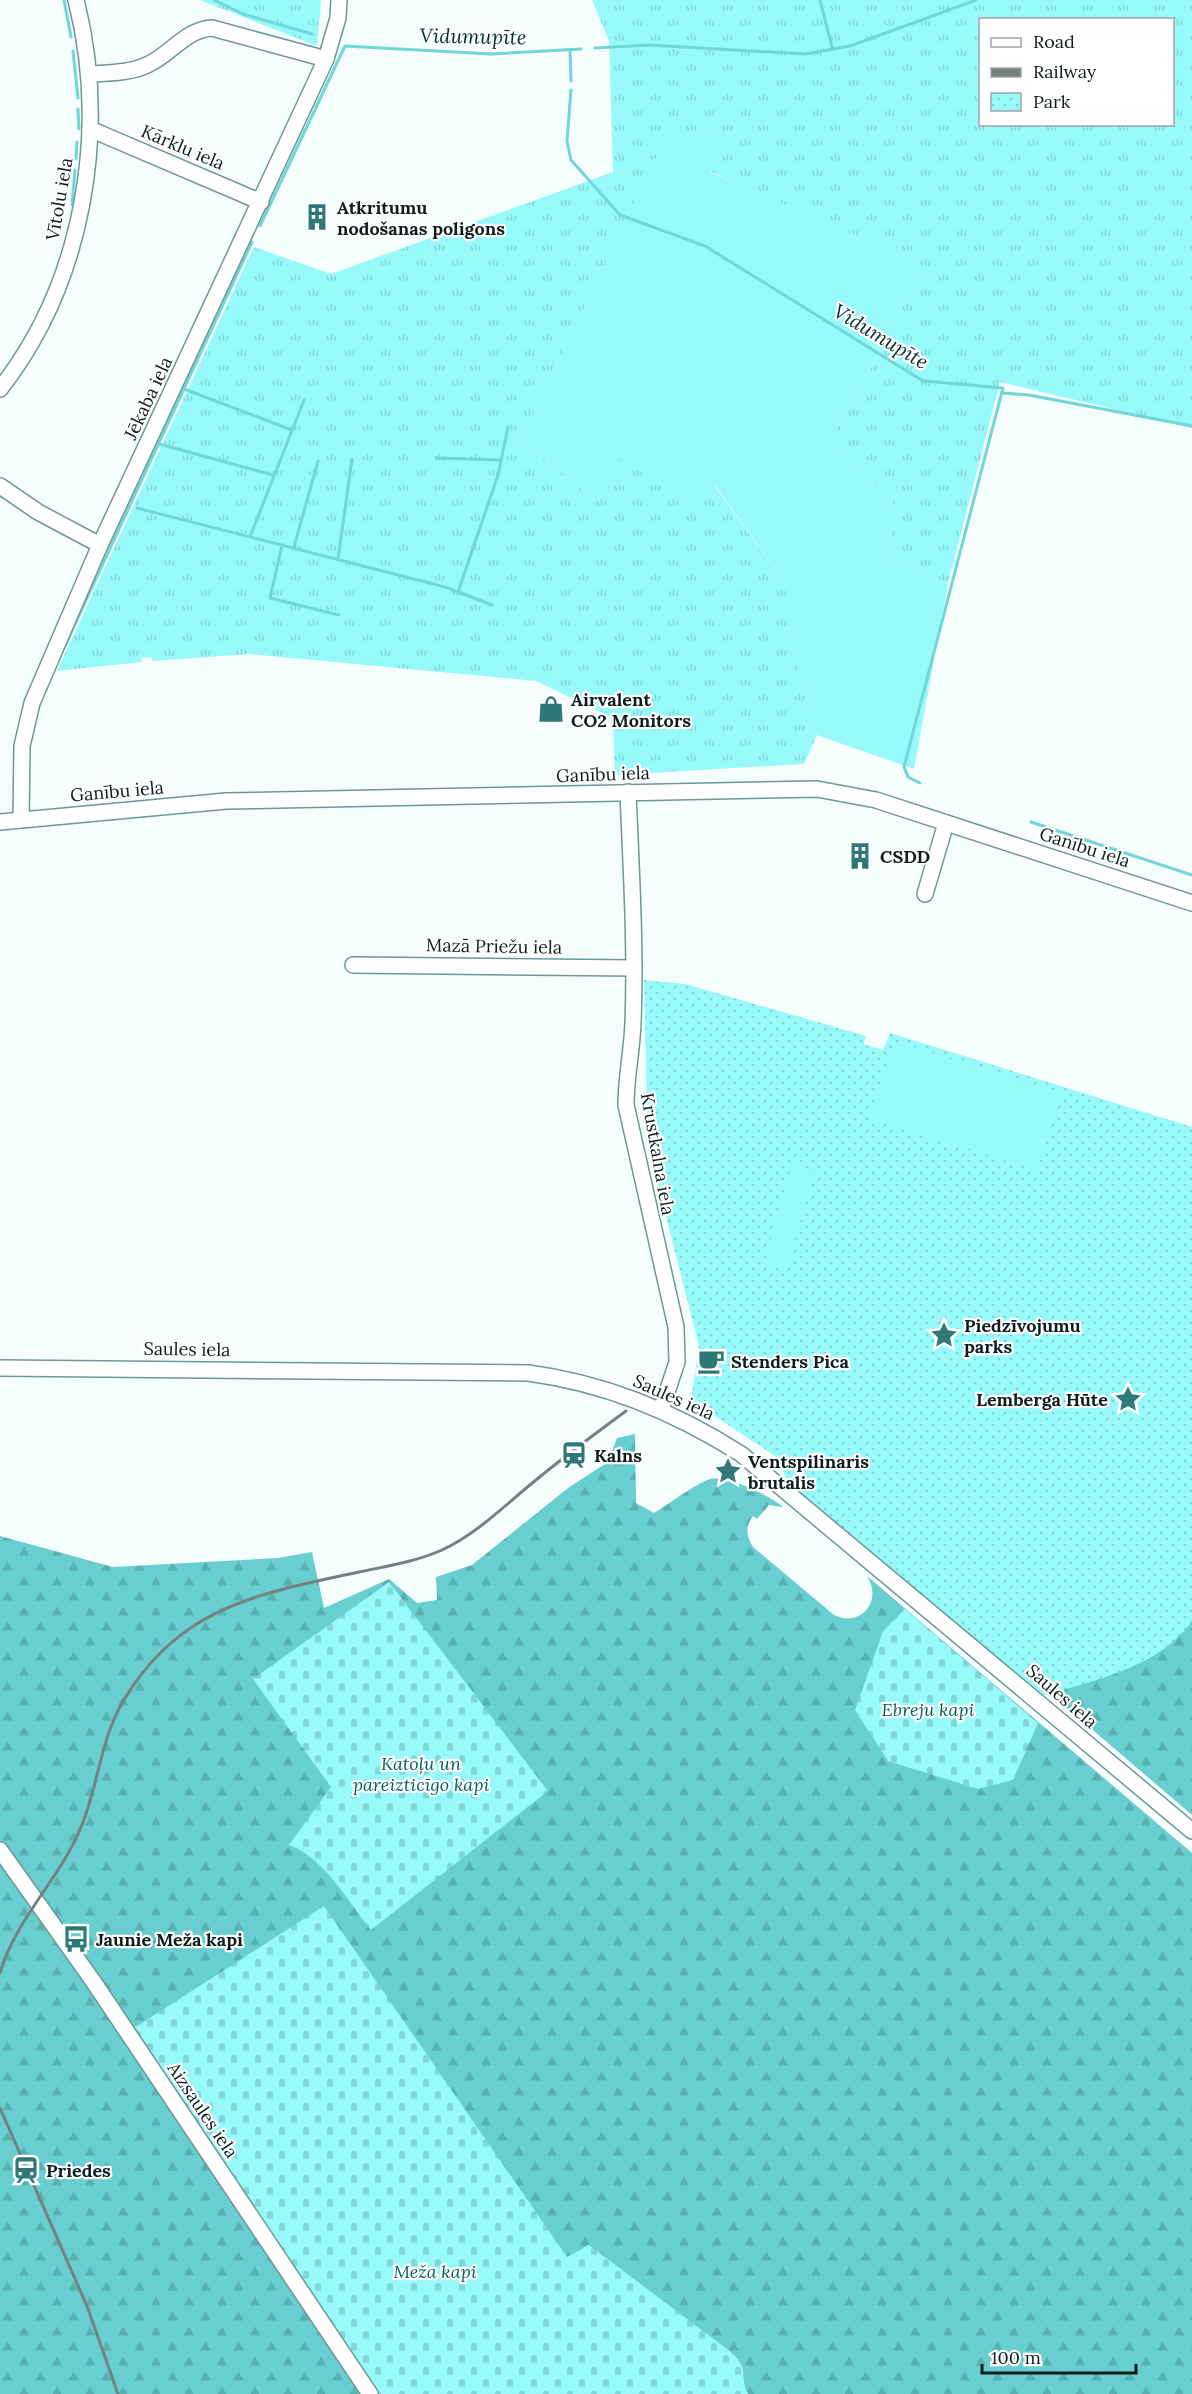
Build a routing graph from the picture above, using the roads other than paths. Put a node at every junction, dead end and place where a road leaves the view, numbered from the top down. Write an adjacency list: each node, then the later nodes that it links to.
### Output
1 (76, 0): 4 (street, Vītolu iela)
2 (339, 0): 3 (street, Jēkaba iela)
3 (326, 59): 4 (street); 6 (street, Jēkaba iela)
4 (89, 74): 5 (street, Vītolu iela)
5 (90, 129): 6 (street, Kārklu iela); 7 (street, Vītolu iela)
6 (261, 202): 9 (street, Jēkaba iela)
7 (0, 389)
8 (0, 486): 9 (street)
9 (99, 545): 11 (street, Jēkaba iela)
10 (628, 792): 11 (street, Ganību iela); 13 (street, Ganību iela); 17 (street, Krustkalna iela)
11 (21, 820): 12 (street, Ganību iela)
12 (0, 822)
13 (946, 823): 14 (street); 15 (street, Ganību iela)
14 (925, 894)
15 (1192, 903)
16 (353, 965): 17 (street, Mazā Priežu iela)
17 (634, 968): 19 (street, Krustkalna iela)
18 (0, 1368): 19 (street, Saules iela)
19 (661, 1410): 20 (street, Saules iela)
20 (1192, 1831)
21 (0, 1850): 22 (street, Aizsaules iela)
22 (369, 2394)

